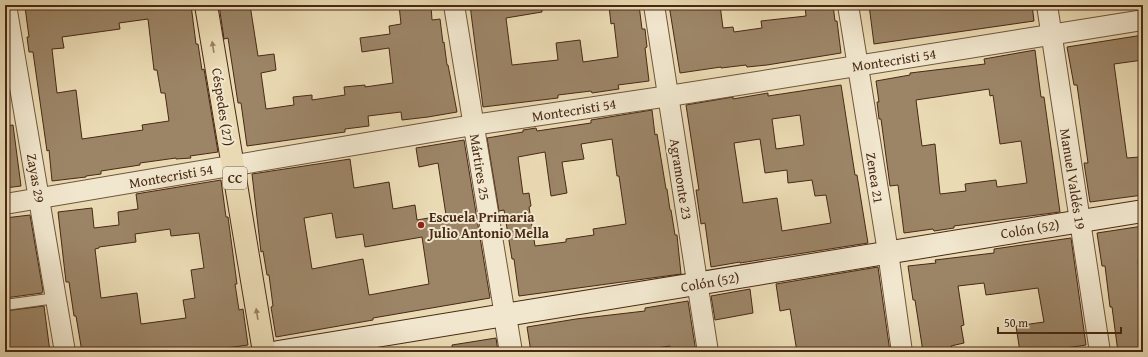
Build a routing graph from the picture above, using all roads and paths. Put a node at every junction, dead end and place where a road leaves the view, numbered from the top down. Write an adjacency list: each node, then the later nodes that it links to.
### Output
1 (6, 5): 13 (street, Zayas 29)
2 (206, 5): 12 (main road, Céspedes (27) / CC, one-way to 2)
3 (454, 5): 11 (street, Mártires 25)
4 (654, 5): 10 (street, Agramonte 23)
5 (848, 5): 9 (street, Zenea 21)
6 (1047, 5): 8 (street, Manuel Valdés 19)
7 (1143, 20): 8 (street, Montecristi 54)
8 (1051, 34): 9 (street, Montecristi 54); 16 (street, Manuel Valdés 19)
9 (857, 66): 10 (street, Montecristi 54); 17 (street, Zenea 21)
10 (669, 96): 11 (street, Montecristi 54); 18 (street, Agramonte 23)
11 (473, 125): 12 (street, Montecristi 54); 21 (street, Mártires 25)
12 (233, 165): 13 (street, Montecristi 54); 23 (main road, Céspedes (27) / CC, one-way to 12)
13 (39, 197): 14 (street, Montecristi 54); 19 (street, Zayas 29)
14 (5, 204)
15 (1143, 211): 16 (main road, Colón (52))
16 (1080, 221): 17 (main road, Colón (52)); 28 (street, Manuel Valdés 19)
17 (888, 252): 18 (main road, Colón (52)); 27 (street, Zenea 21)
18 (697, 284): 21 (main road, Colón (52)); 26 (street, Agramonte 23)
19 (56, 298): 20 (lane); 22 (street, Zayas 29)
20 (5, 305)
21 (505, 316): 24 (main road, Colón (52)); 25 (main road, Mártires 25)
22 (65, 352)
23 (264, 352)
24 (278, 352)
25 (511, 352)
26 (708, 352)
27 (902, 352)
28 (1100, 352)

